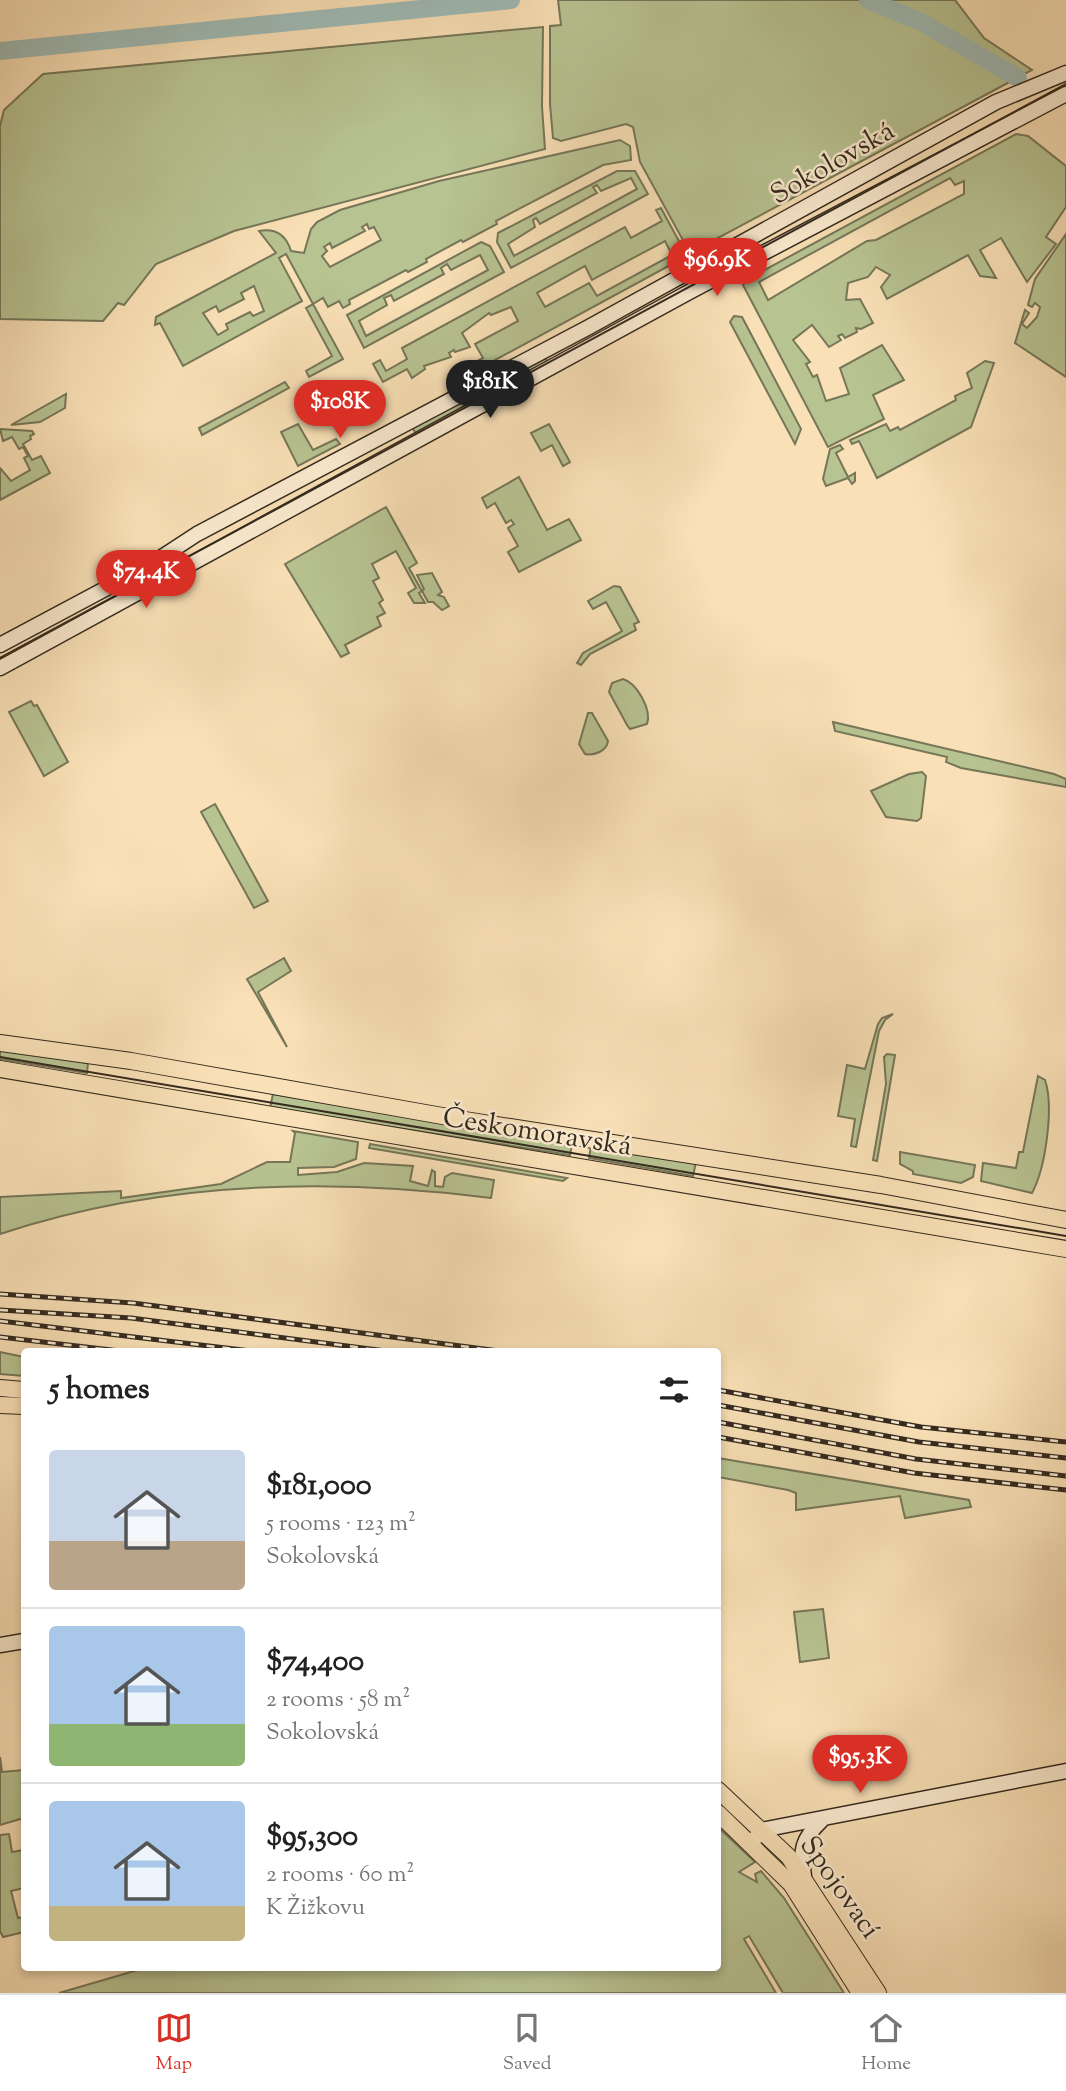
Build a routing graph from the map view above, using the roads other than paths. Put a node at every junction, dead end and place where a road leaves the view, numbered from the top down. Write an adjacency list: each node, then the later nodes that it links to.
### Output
1 (1066, 73): 3 (main road, Sokolovská)
2 (1066, 94): 4 (main road, Sokolovská)
3 (0, 645)
4 (0, 668)
5 (0, 1043): 7 (main road, Českomoravská)
6 (0, 1069): 8 (main road, Českomoravská)
7 (1066, 1220)
8 (1066, 1249)
9 (0, 1388): 10 (main road)
10 (21, 1390)
11 (0, 1405): 12 (main road)
12 (21, 1406)
13 (21, 1641): 14 (main road)
14 (0, 1644)
15 (1066, 1771): 18 (main road)
16 (721, 1793): 19 (main road, Spojovací)
17 (721, 1816): 20 (main road, Spojovací)
18 (821, 1821): 19 (main road); 21 (main road)
19 (762, 1830): 20 (main road); 21 (main road, Spojovací)
20 (751, 1843): 22 (main road, Spojovací)
21 (803, 1876): 23 (main road, Spojovací)
22 (860, 1993)
23 (878, 1993)

